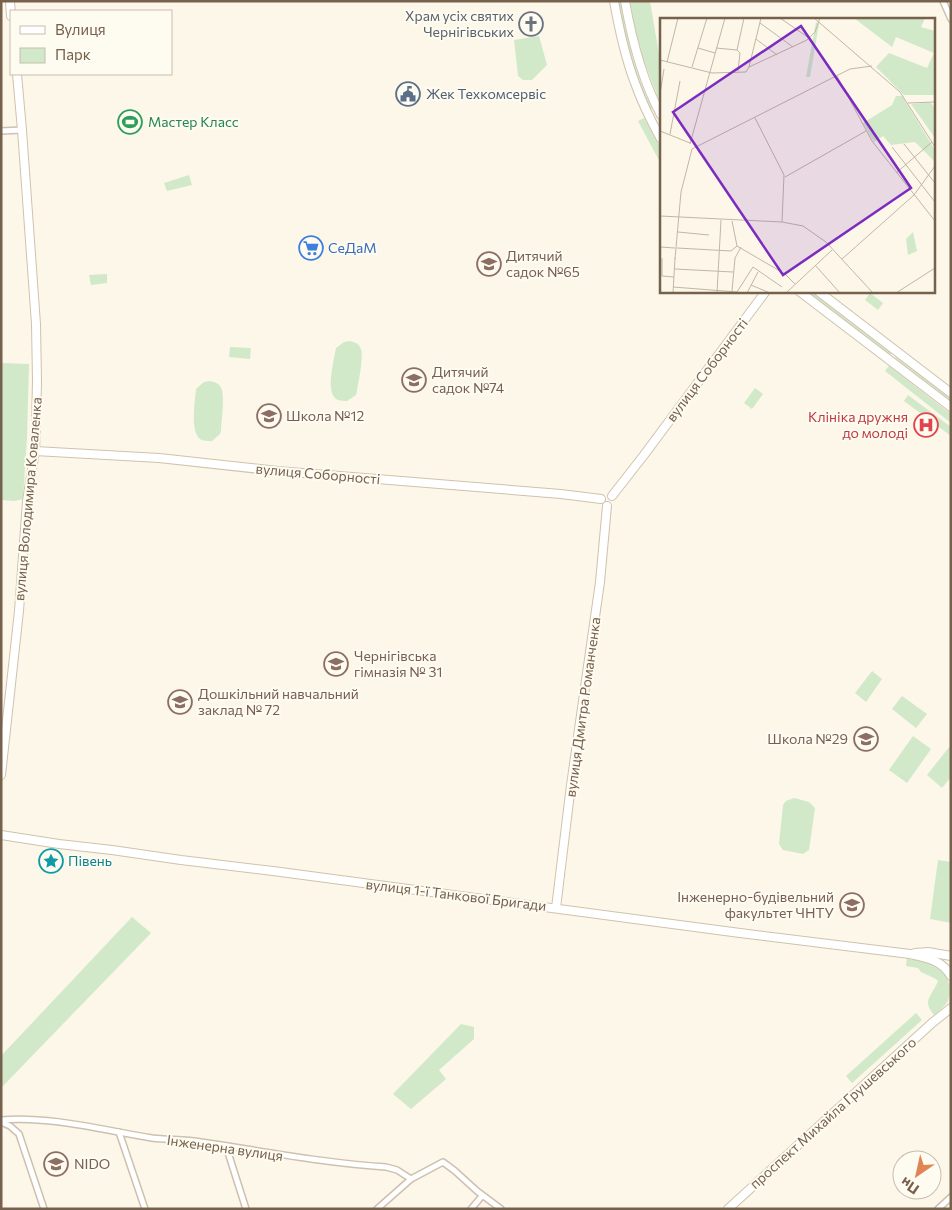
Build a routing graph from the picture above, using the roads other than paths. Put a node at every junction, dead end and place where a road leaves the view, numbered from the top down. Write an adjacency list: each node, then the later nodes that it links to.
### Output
1 (614, 1): 9 (street)
2 (625, 1): 6 (street)
3 (943, 1): 4 (street)
4 (951, 19)
5 (17, 75): 7 (street, вулиця Володимира Коваленка)
6 (660, 114)
7 (22, 130): 8 (street); 15 (street, вулиця Володимира Коваленка)
8 (1, 132)
9 (660, 137)
10 (765, 292): 16 (street, вулиця Соборності)
11 (800, 292): 14 (street)
12 (819, 292): 13 (street)
13 (951, 393)
14 (951, 407)
15 (35, 451): 17 (street, вулиця Соборності); 19 (street, вулиця Володимира Коваленка)
16 (612, 496): 17 (street, вулиця Соборності); 18 (street, вулиця Соборності)
17 (601, 499): 18 (street)
18 (606, 506): 21 (street, вулиця Дмитра Романченка)
19 (1, 775)
20 (1, 834): 21 (street, вулиця 1-ї Танкової Бригади)
21 (556, 908): 22 (street, вулиця 1-ї Танкової Бригади)
22 (910, 954): 23 (street, вулиця 1-ї Танкової Бригади); 24 (street, вулиця 1-ї Танкової Бригади)
23 (951, 956)
24 (951, 976)
25 (951, 1001): 27 (street, проспект Михайла Грушевського)
26 (951, 1008): 27 (street, проспект Михайла Грушевського)
27 (937, 1018): 40 (street, проспект Михайла Грушевського)
28 (1, 1121): 29 (street, Інженерна вулиця); 34 (street)
29 (119, 1132): 30 (street, Інженерна вулиця); 35 (street)
30 (226, 1146): 31 (street, Інженерна вулиця); 36 (street)
31 (411, 1179): 32 (street); 37 (street)
32 (482, 1196): 38 (street); 39 (street)
33 (951, 1197): 41 (street)
34 (44, 1209)
35 (145, 1209)
36 (246, 1209)
37 (377, 1209)
38 (471, 1209)
39 (501, 1209)
40 (728, 1209)
41 (938, 1209)

